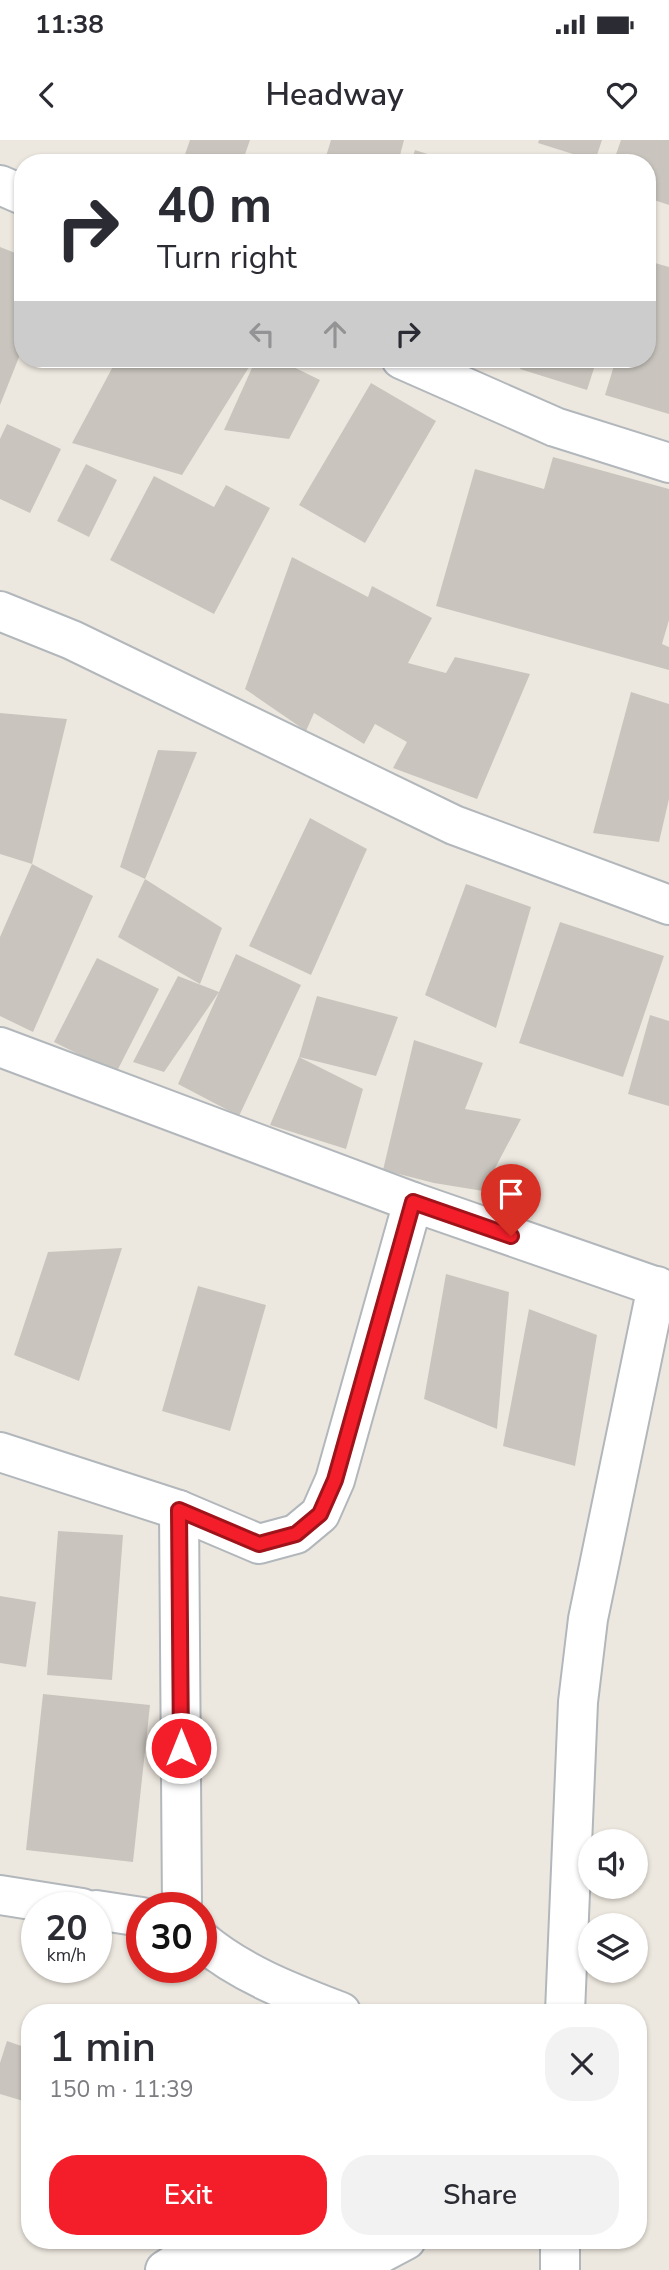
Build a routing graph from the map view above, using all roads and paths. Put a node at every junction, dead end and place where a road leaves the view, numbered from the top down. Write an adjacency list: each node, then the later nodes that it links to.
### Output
1 (421, 368): 2 (street)
2 (669, 463)
3 (0, 611): 4 (street)
4 (669, 905)
5 (0, 1047): 6 (street)
6 (413, 1202): 7 (street); 9 (street)
7 (663, 1288): 15 (street)
8 (0, 1452): 9 (street)
9 (179, 1510): 10 (street)
10 (182, 1892)
11 (0, 1895): 12 (street)
12 (21, 1898)
13 (217, 1954): 14 (street)
14 (319, 2004)
15 (565, 2004)
16 (390, 2249): 18 (street)
17 (560, 2249): 19 (street)
18 (165, 2270)
19 (560, 2270)

